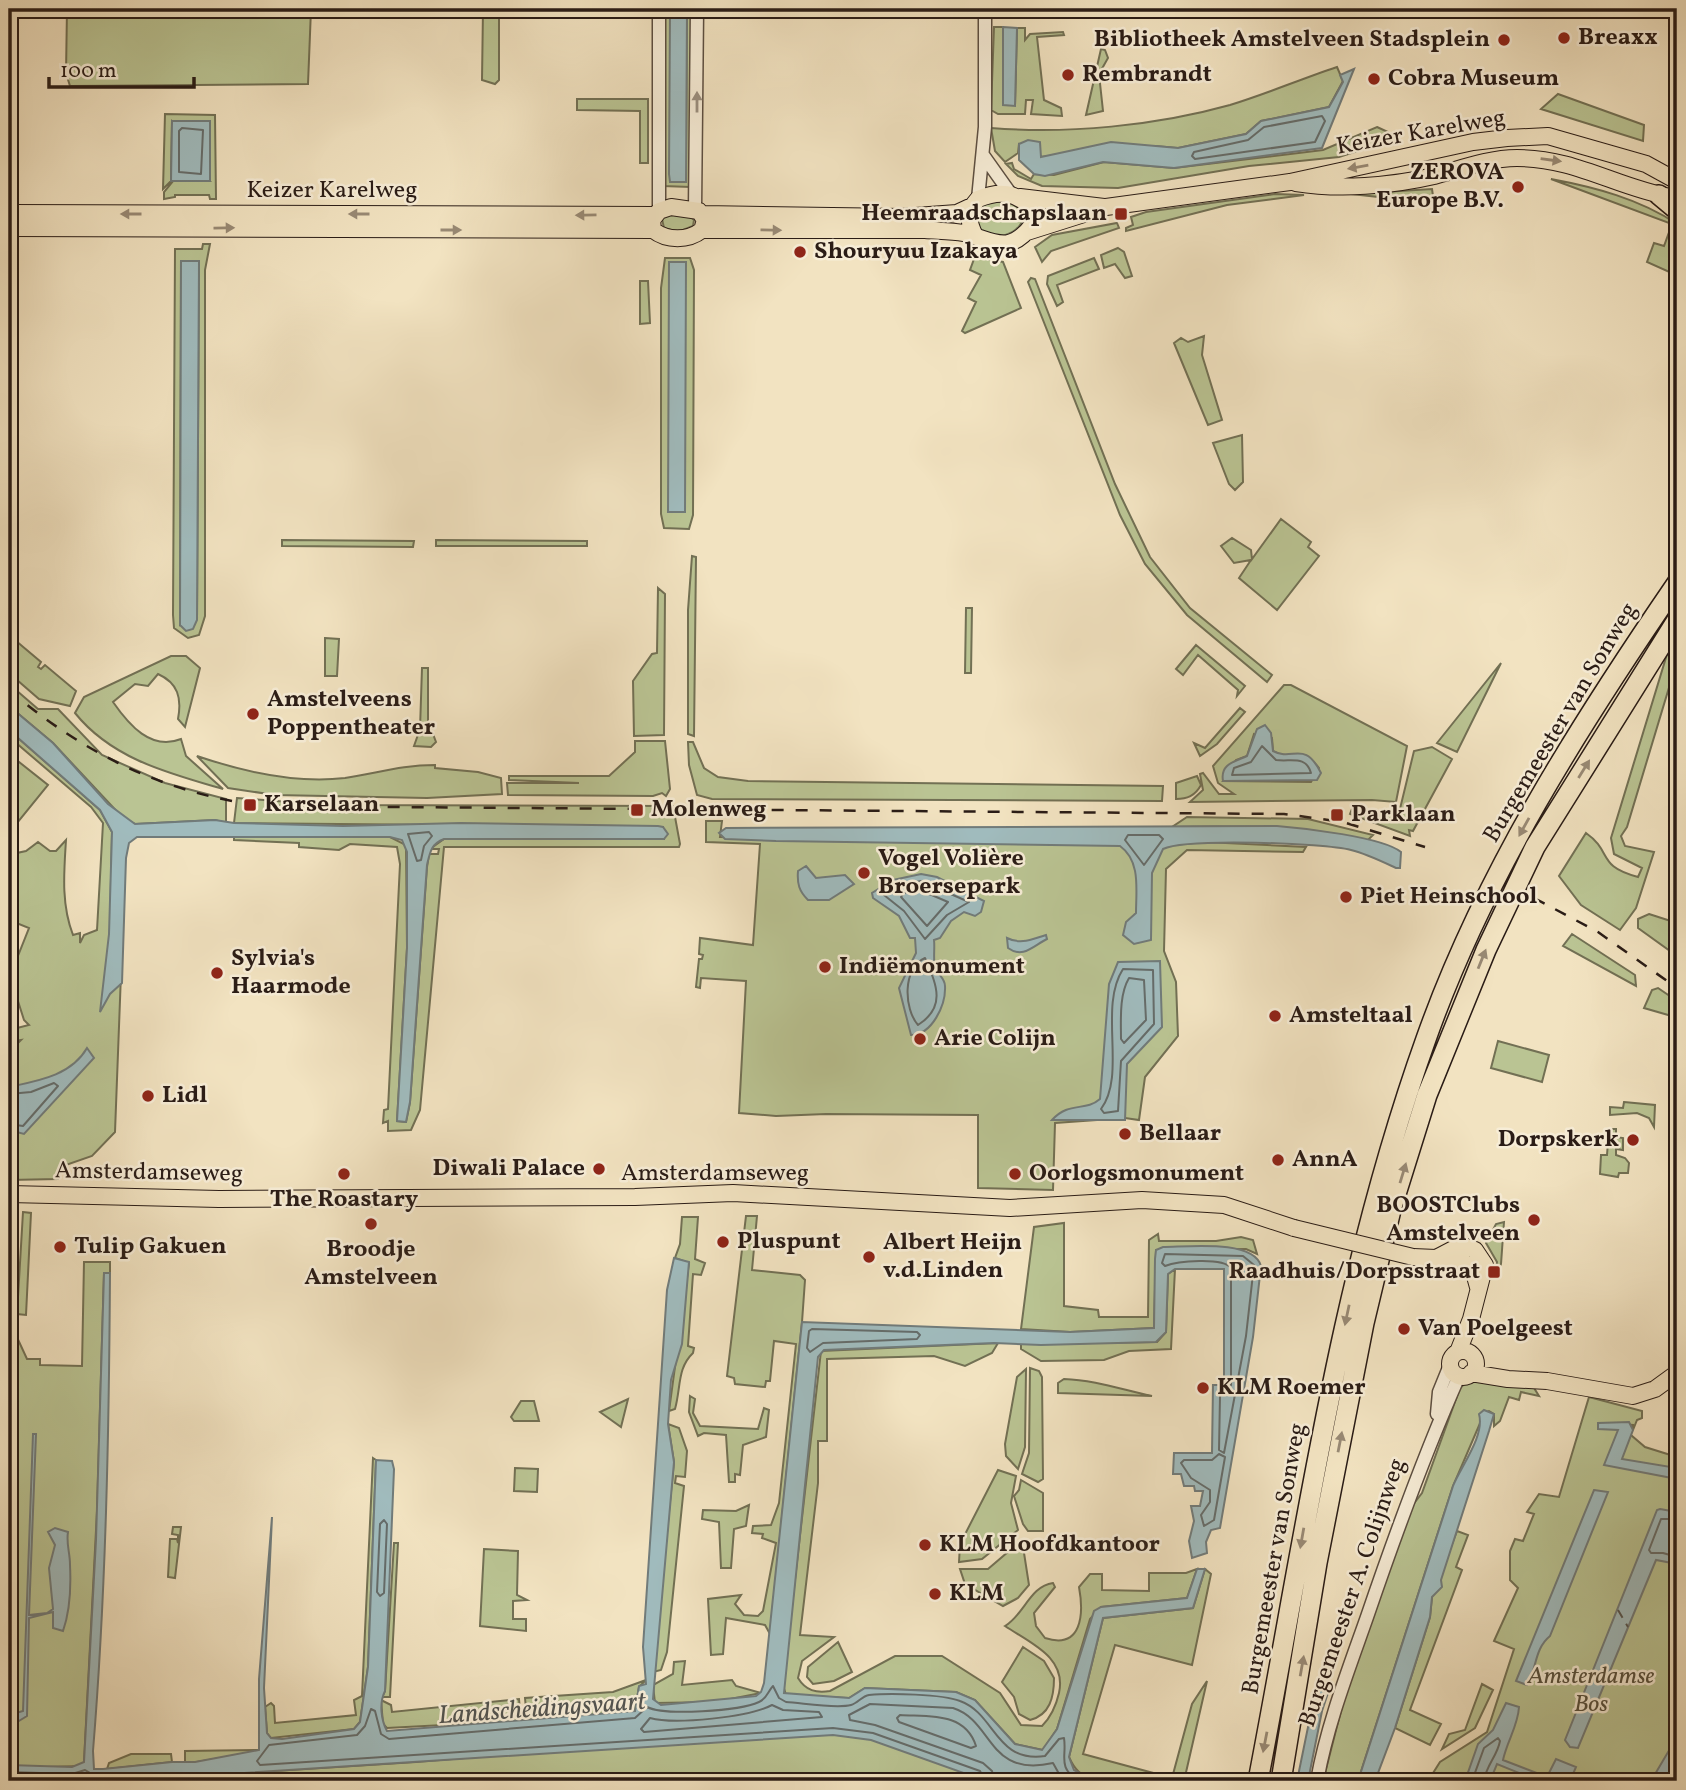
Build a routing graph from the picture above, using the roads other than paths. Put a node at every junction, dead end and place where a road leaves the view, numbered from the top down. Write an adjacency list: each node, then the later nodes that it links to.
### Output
1 (659, 9): 14 (street)
2 (698, 9): 13 (street, one-way to 2)
3 (985, 9): 4 (street)
4 (983, 155): 7 (street); 9 (street)
5 (1677, 181): 6 (main road, Keizer Karelweg, one-way to 6)
6 (1290, 182): 8 (main road, Keizer Karelweg, one-way to 8); 10 (main road, Keizer Karelweg)
7 (1015, 195): 9 (main road); 10 (main road, Keizer Karelweg); 16 (main road)
8 (1668, 197): 11 (highway)
9 (975, 202): 13 (main road); 17 (main road)
10 (1106, 207): 16 (main road, Keizer Karelweg)
11 (1677, 210)
12 (9, 213): 14 (main road, Keizer Karelweg, one-way to 12)
13 (700, 218): 14 (main road); 14 (main road); 17 (main road, one-way to 17)
14 (656, 219): 15 (main road, Keizer Karelweg, one-way to 14)
15 (9, 228)
16 (1027, 232): 17 (main road)
17 (975, 236)
18 (1677, 583): 24 (highway, Burgemeester van Sonweg, one-way to 24)
19 (1677, 621): 25 (highway, Burgemeester van Sonweg, one-way to 19)
20 (9, 1194): 21 (main road, Amsterdamseweg, bridge)
21 (1471, 1256): 22 (main road, Burgemeester A. Colijnweg)
22 (1464, 1364): 23 (main road); 26 (street, Burgemeester A. Colijnweg)
23 (1677, 1373)
24 (1258, 1781)
25 (1281, 1781)
26 (1317, 1781)

